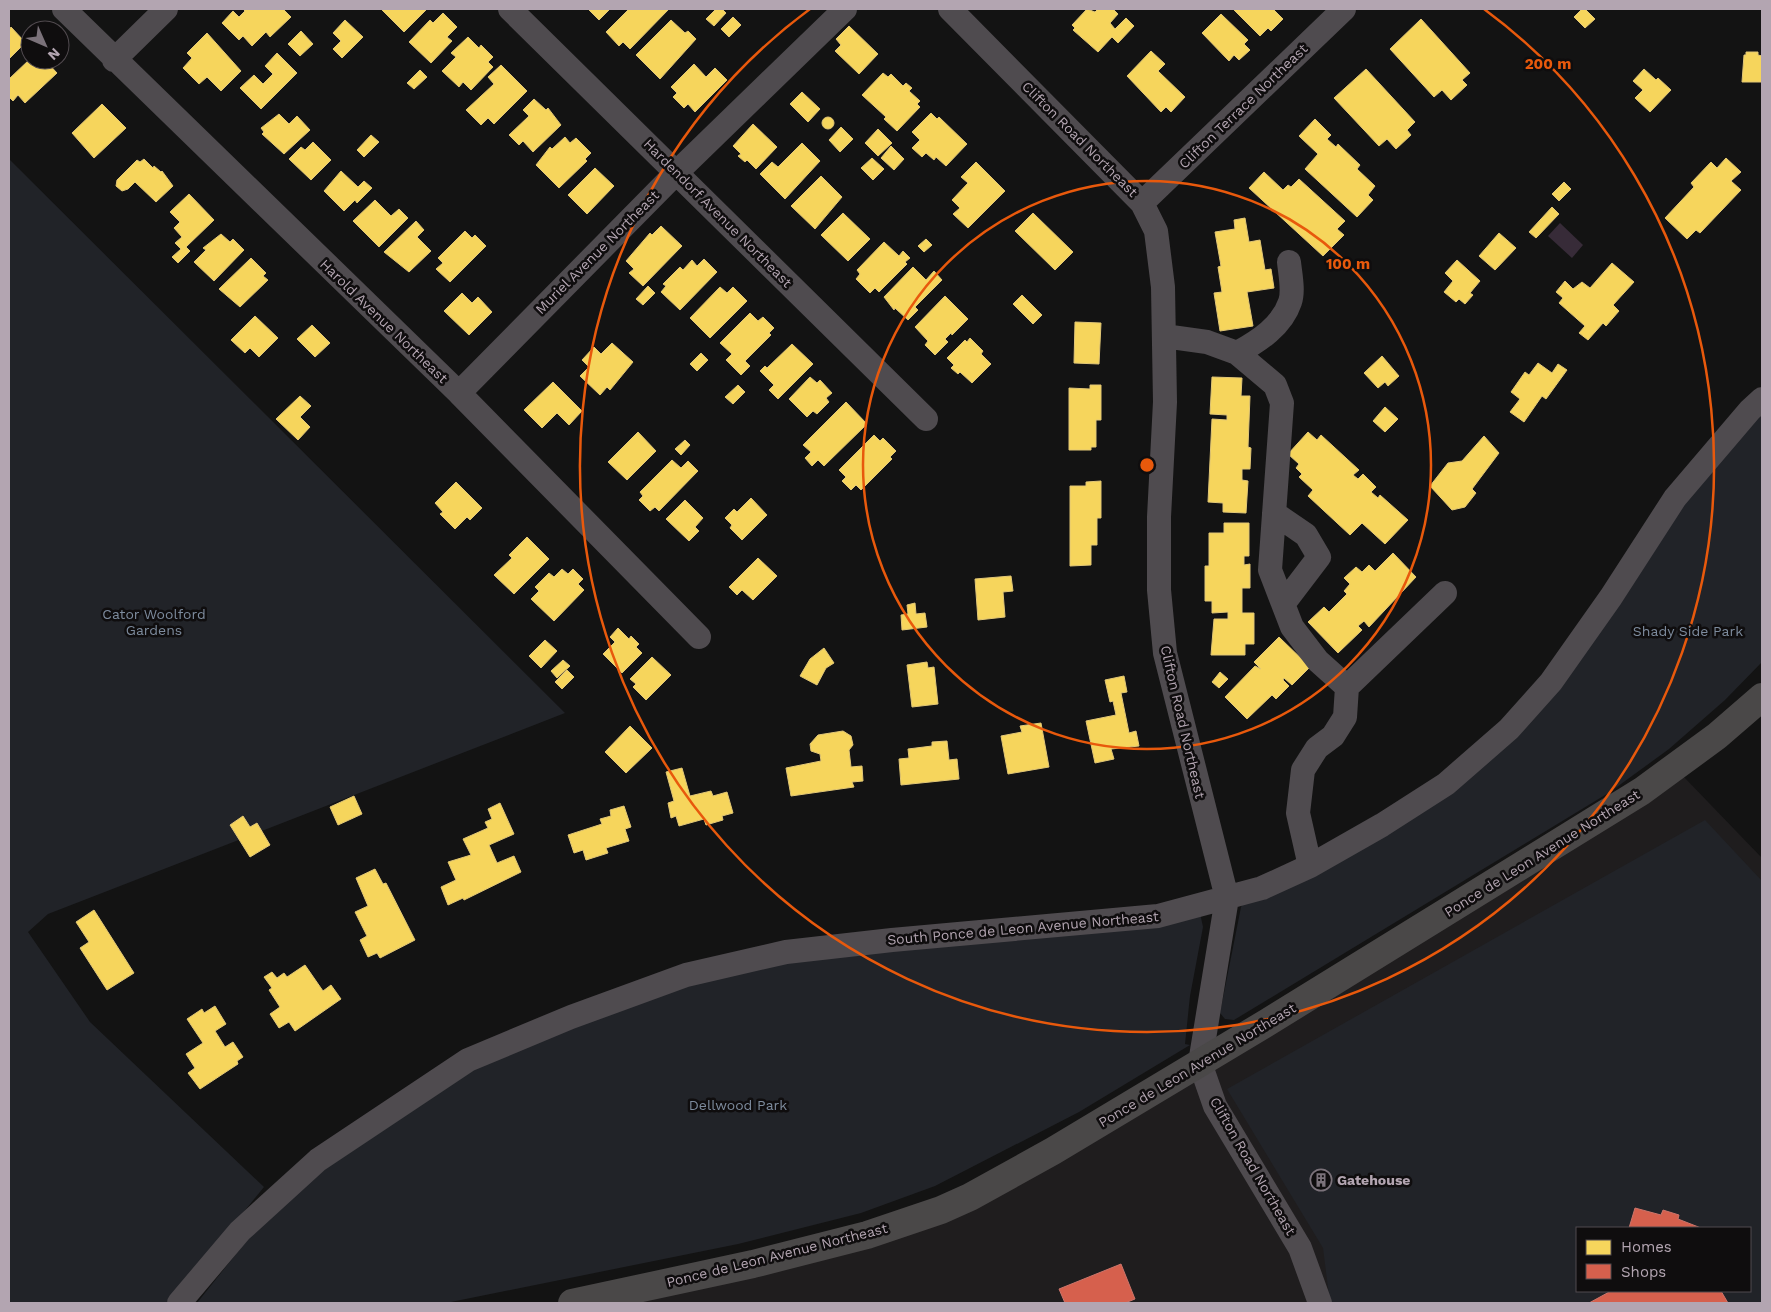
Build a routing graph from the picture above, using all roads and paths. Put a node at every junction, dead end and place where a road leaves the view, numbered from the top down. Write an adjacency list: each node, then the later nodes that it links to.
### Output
1 (64, 9): 7 (street, Harold Avenue Northeast)
2 (166, 9): 7 (street)
3 (510, 9): 8 (street, Hardendorf Avenue Northeast)
4 (845, 9): 8 (street, Muriel Avenue Northeast)
5 (950, 9): 9 (street, Clifton Road Northeast)
6 (1344, 9): 9 (street, Clifton Terrace Northeast)
7 (114, 60): 13 (street, Harold Avenue Northeast)
8 (677, 172): 13 (street, Muriel Avenue Northeast); 15 (street, Hardendorf Avenue Northeast)
9 (1142, 202): 11 (street, Clifton Road Northeast)
10 (1289, 262): 12 (street)
11 (1164, 336): 12 (street); 23 (street, Clifton Road Northeast)
12 (1237, 353): 16 (street)
13 (459, 393): 19 (street, Harold Avenue Northeast)
14 (1762, 399): 22 (street, South Ponce de Leon Avenue Northeast)
15 (926, 418)
16 (1274, 513): 18 (street); 18 (street)
17 (1445, 592): 20 (street)
18 (1284, 603): 20 (street)
19 (699, 637)
20 (1347, 687): 22 (street)
21 (1762, 697): 24 (highway, Ponce de Leon Avenue Northeast)
22 (1310, 866): 23 (street, South Ponce de Leon Avenue Northeast)
23 (1227, 898): 24 (street, Clifton Road Northeast); 25 (street, South Ponce de Leon Avenue Northeast)
24 (1200, 1063): 26 (highway, Ponce de Leon Avenue Northeast); 27 (street, Clifton Road Northeast)
25 (179, 1303)
26 (572, 1303)
27 (1320, 1303)

